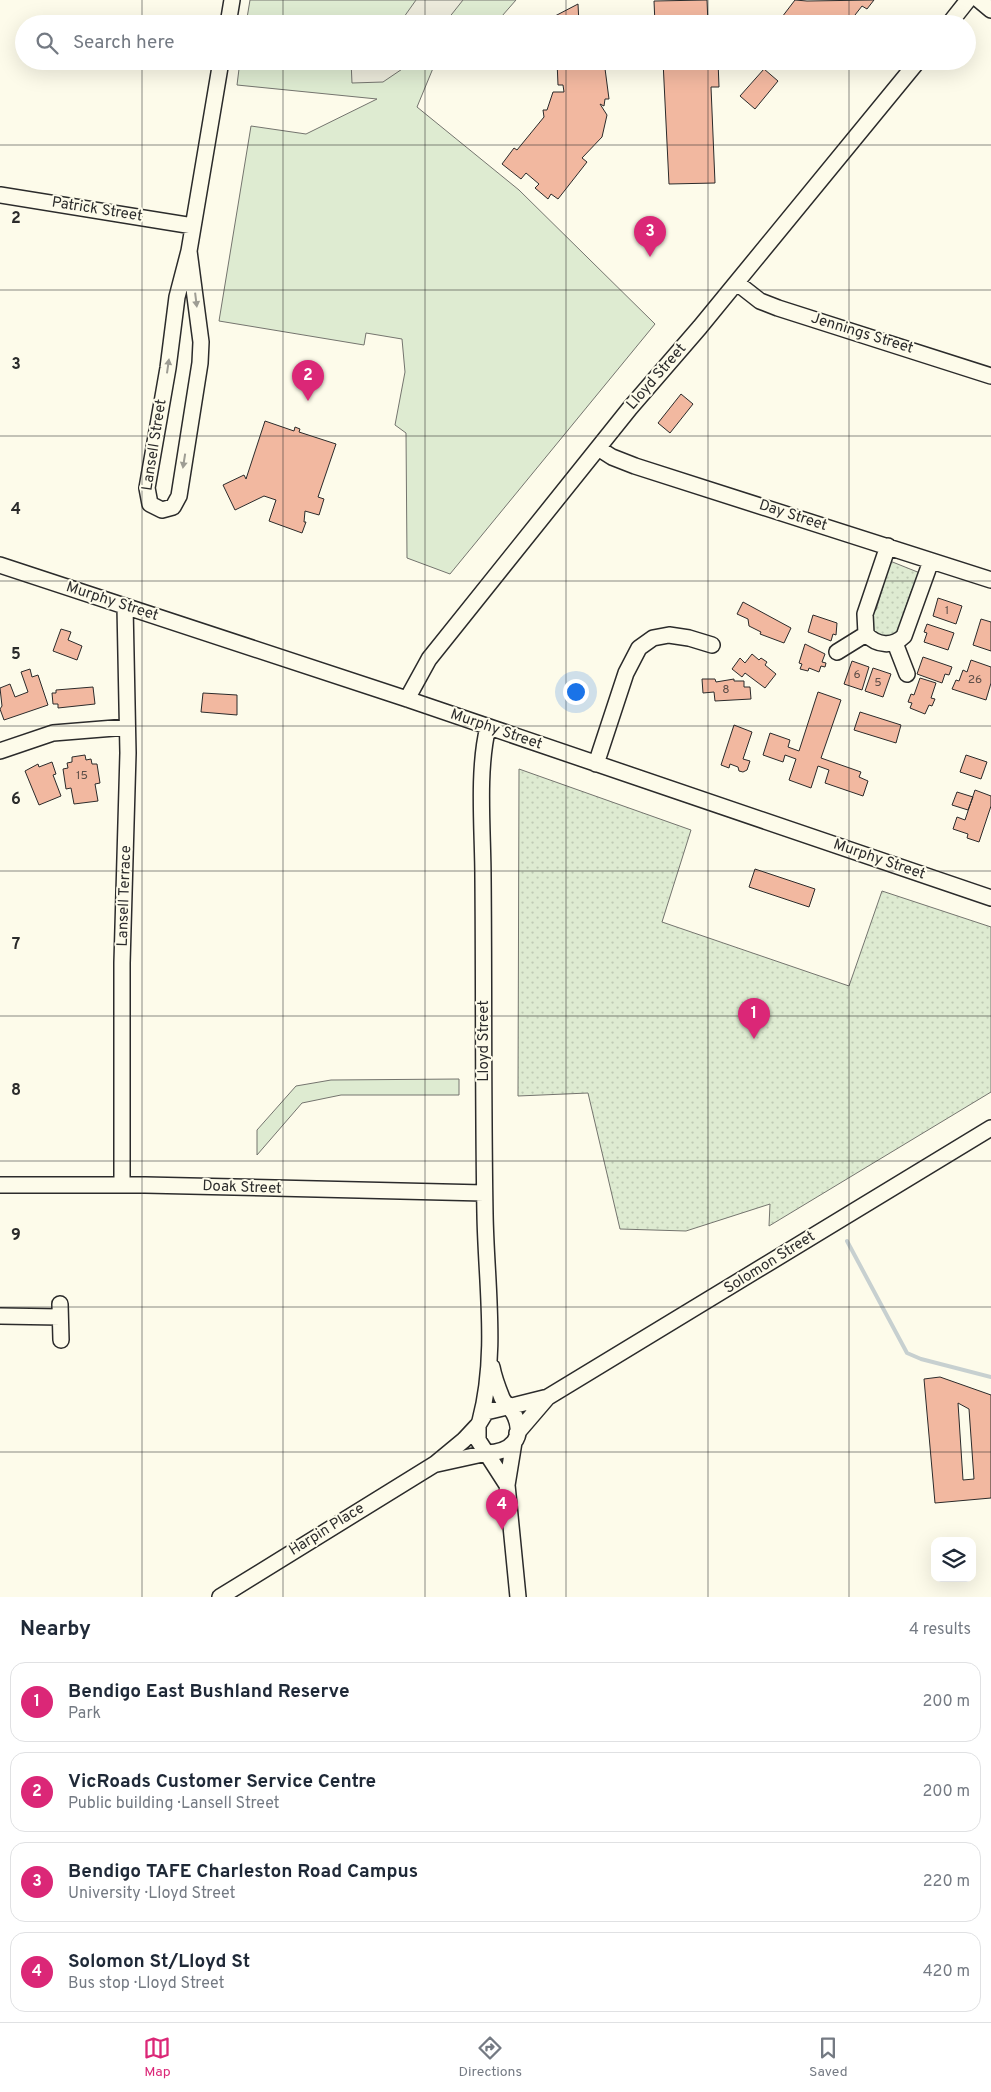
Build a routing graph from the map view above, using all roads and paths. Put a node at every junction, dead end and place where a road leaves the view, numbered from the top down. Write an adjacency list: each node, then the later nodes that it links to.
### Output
1 (232, 0): 5 (street)
2 (968, 0): 6 (street)
3 (978, 0): 4 (street)
4 (991, 10)
5 (230, 15)
6 (956, 15)
7 (219, 70): 10 (street, Lansell Street)
8 (911, 70): 12 (street, Lloyd Street)
9 (0, 194): 10 (street, Patrick Street)
10 (193, 226): 11 (street, Lansell Street)
11 (189, 251): 11 (street, Lansell Street, one-way to 11)
12 (737, 283): 13 (street, Jennings Street); 14 (street, Lloyd Street)
13 (991, 376)
14 (598, 448): 15 (street, Day Street); 25 (street, Lloyd Street)
15 (888, 546): 16 (street, Day Street); 20 (street)
16 (931, 561): 18 (street, Day Street); 21 (street)
17 (0, 565): 19 (street, Murphy Street)
18 (991, 580)
19 (125, 606): 25 (street, Murphy Street); 26 (street, Lansell Terrace)
20 (866, 634): 21 (street); 23 (street)
21 (895, 643): 24 (street)
22 (712, 646): 29 (street)
23 (838, 652)
24 (907, 674)
25 (408, 699): 27 (street, Murphy Street)
26 (127, 727): 28 (street); 32 (street, Lansell Terrace)
27 (488, 727): 29 (street, Murphy Street); 34 (street, Lloyd Street)
28 (0, 752)
29 (596, 764): 30 (street, Murphy Street)
30 (991, 898)
31 (991, 1128): 38 (street, Solomon Street)
32 (122, 1185): 33 (street, Doak Street); 34 (street, Doak Street)
33 (0, 1186)
34 (484, 1192): 37 (street, Lloyd Street)
35 (0, 1316): 36 (street)
36 (61, 1340)
37 (490, 1356): 39 (street, Lloyd Street); 40 (street, Lloyd Street)
38 (548, 1397): 39 (street, Solomon Street); 41 (street, Solomon Street)
39 (508, 1407): 40 (street); 41 (street)
40 (479, 1423): 42 (street); 43 (street, Harpin Place)
41 (516, 1438): 42 (street); 44 (street)
42 (487, 1453): 43 (street, Harpin Place); 44 (street)
43 (435, 1464): 45 (street, Harpin Place)
44 (507, 1485): 46 (street)
45 (220, 1597)
46 (518, 1597)

